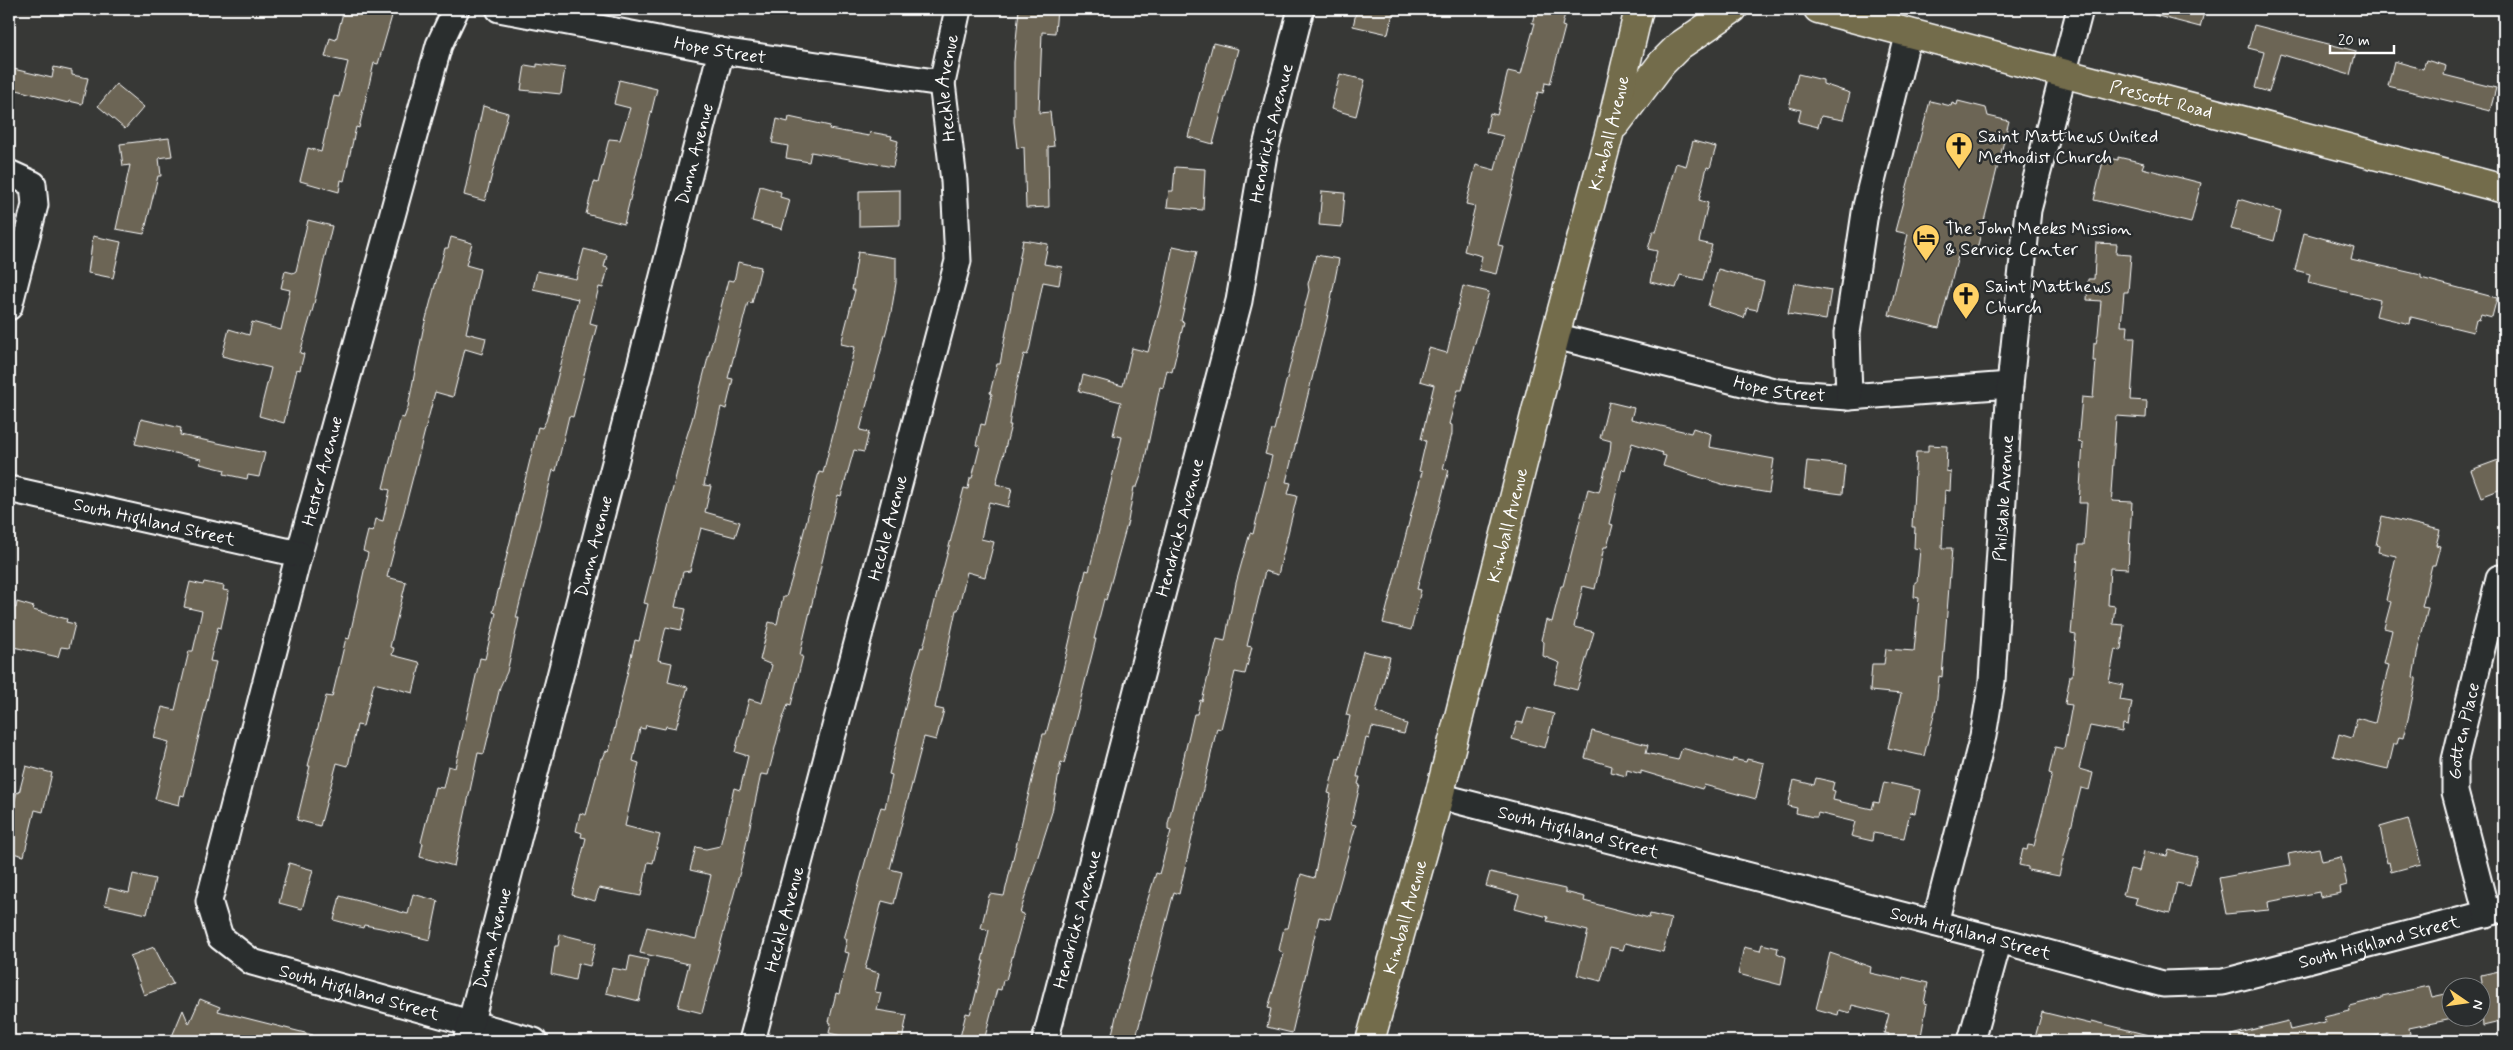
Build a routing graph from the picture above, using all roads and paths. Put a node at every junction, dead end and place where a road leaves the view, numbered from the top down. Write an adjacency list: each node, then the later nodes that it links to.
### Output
1 (456, 9): 21 (street, Hester Avenue)
2 (499, 9): 10 (street, Hope Street)
3 (958, 9): 12 (street, Heckle Avenue)
4 (1300, 9): 31 (street, Hendricks Avenue)
5 (1639, 9): 13 (main road, Kimball Avenue)
6 (1733, 9): 13 (main road)
7 (1818, 9): 9 (main road, Prescott Road)
8 (2080, 9): 11 (street)
9 (1909, 32): 11 (main road, Prescott Road); 19 (street)
10 (721, 52): 12 (street, Hope Street); 28 (street, Dunn Avenue)
11 (2065, 72): 15 (main road, Prescott Road); 18 (street, Philsdale Avenue)
12 (942, 83): 30 (street, Heckle Avenue)
13 (1610, 131): 17 (main road, Kimball Avenue)
14 (9, 173): 16 (street)
15 (2504, 189)
16 (9, 307)
17 (1555, 336): 19 (street, Hope Street); 23 (main road, Kimball Avenue)
18 (2010, 385): 19 (street, Hope Street); 25 (street, Philsdale Avenue)
19 (1849, 396)
20 (9, 489): 21 (street, South Highland Street)
21 (299, 554): 26 (street, Hester Avenue)
22 (2499, 578): 24 (street, Gotten Place)
23 (1439, 796): 25 (street, South Highland Street); 32 (main road, Kimball Avenue)
24 (2496, 912): 27 (street, South Highland Street)
25 (1935, 923): 27 (street, South Highland Street)
26 (220, 937): 28 (street, South Highland Street)
27 (1999, 940): 33 (street)
28 (469, 1033): 29 (street, South Highland Street)
29 (534, 1041)
30 (752, 1041)
31 (1044, 1041)
32 (1370, 1041)
33 (1971, 1041)

